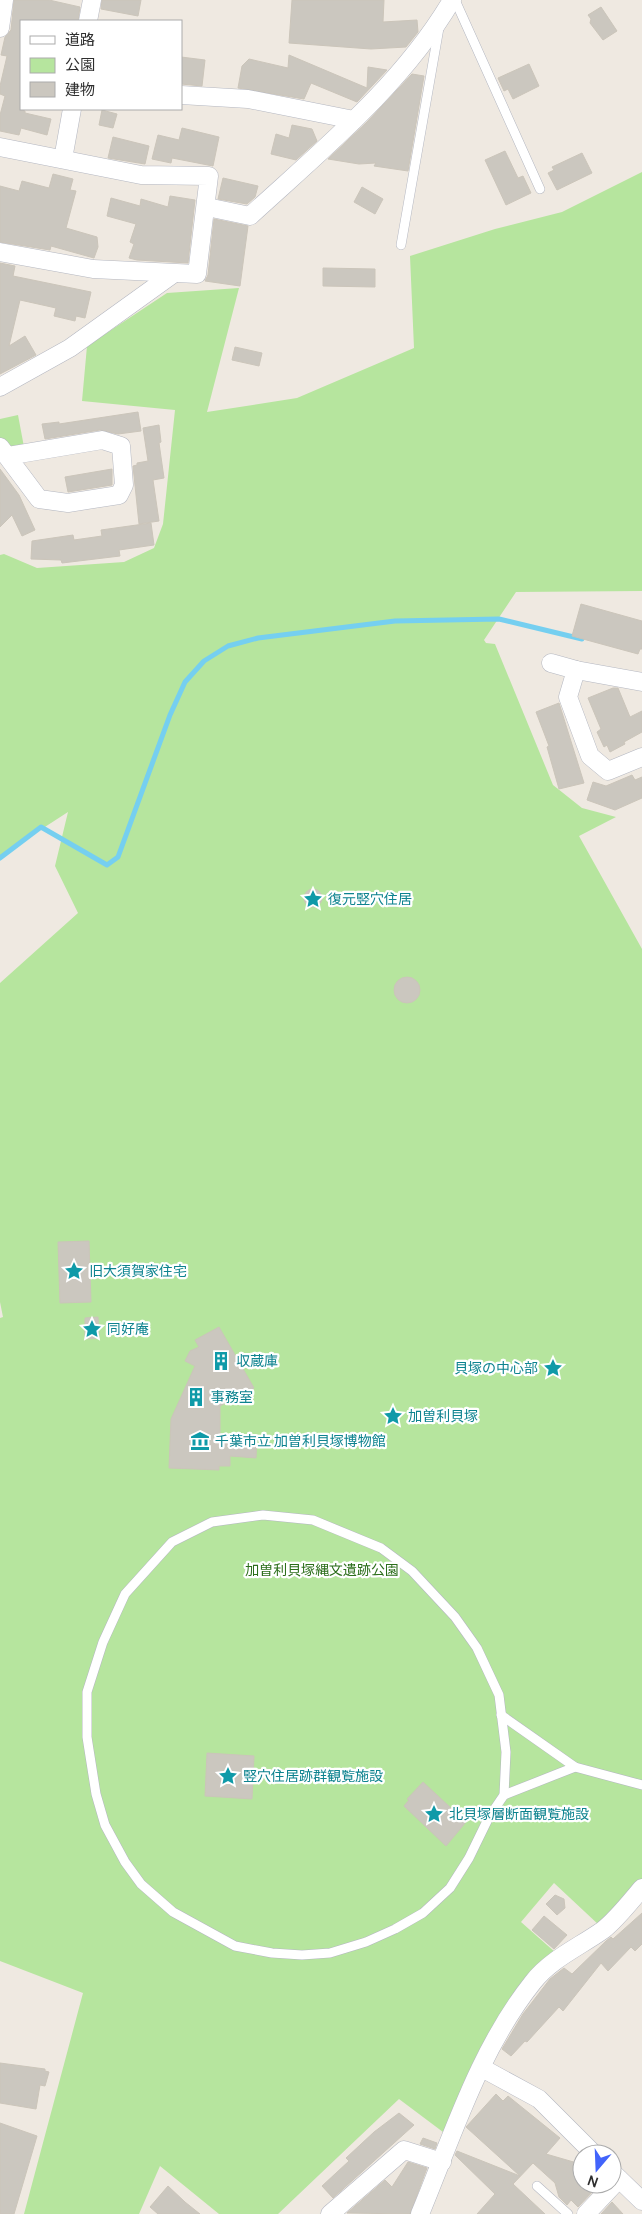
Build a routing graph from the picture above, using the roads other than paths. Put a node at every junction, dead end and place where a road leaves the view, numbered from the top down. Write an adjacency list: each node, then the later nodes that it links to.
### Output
1 (4, 0): 7 (street)
2 (92, 0): 5 (street)
3 (441, 0): 6 (street)
4 (454, 0): 6 (street); 13 (lane)
5 (88, 20)
6 (440, 20): 10 (street); 15 (lane)
7 (0, 28)
8 (182, 95): 10 (street)
9 (72, 110): 12 (street)
10 (354, 120): 14 (street)
11 (0, 147): 12 (street)
12 (62, 159): 14 (street)
13 (540, 190)
14 (206, 207): 17 (street)
15 (401, 245)
16 (0, 252): 17 (street)
17 (173, 274): 18 (street)
18 (0, 387)
19 (3, 451): 19 (street)
20 (551, 663): 21 (street)
21 (576, 670): 22 (street); 23 (street)
22 (642, 682)
23 (642, 757)
24 (501, 1715): 25 (lane); 27 (lane); 27 (lane)
25 (574, 1767): 26 (lane); 27 (lane)
26 (642, 1786)
27 (504, 1795)
28 (642, 1888): 29 (street)
29 (482, 2068): 30 (street); 31 (street)
30 (584, 2144)
31 (442, 2162): 36 (street); 37 (street)
32 (622, 2181): 35 (street)
33 (537, 2186): 38 (lane)
34 (601, 2194): 39 (street)
35 (642, 2201)
36 (330, 2214)
37 (420, 2214)
38 (568, 2214)
39 (586, 2214)

